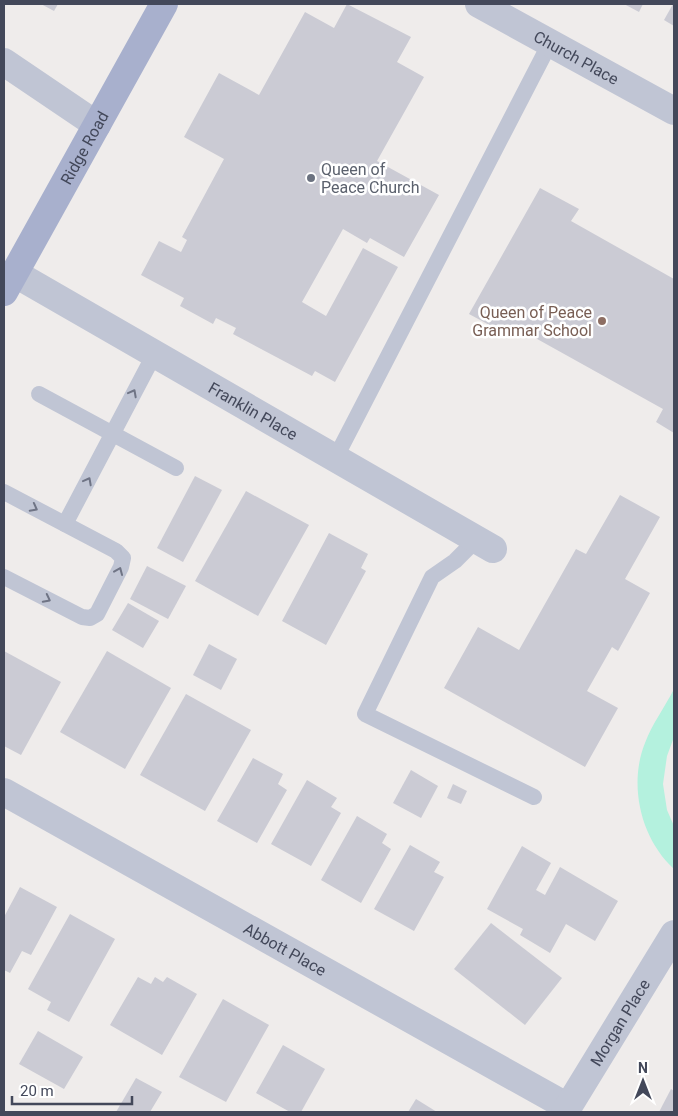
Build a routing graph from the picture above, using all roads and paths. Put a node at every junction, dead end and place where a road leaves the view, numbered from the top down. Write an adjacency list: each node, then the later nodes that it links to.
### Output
1 (164, 4): 6 (main road, Ridge Road)
2 (479, 4): 3 (street, Church Place)
3 (550, 43): 5 (street, Church Place); 11 (lane)
4 (4, 62): 6 (street)
5 (674, 111)
6 (97, 125): 7 (main road, Ridge Road)
7 (9, 282): 8 (street, Franklin Place)
8 (155, 353): 10 (lane, one-way to 8); 11 (street, Franklin Place)
9 (39, 394): 10 (lane)
10 (112, 434): 12 (lane); 14 (lane, one-way to 10)
11 (336, 457): 15 (street, Franklin Place)
12 (176, 468)
13 (4, 492): 14 (lane, one-way to 14)
14 (65, 524): 16 (lane, one-way to 14)
15 (485, 544): 18 (lane)
16 (4, 577)
17 (4, 792): 20 (street, Abbott Place)
18 (534, 797)
19 (674, 934): 20 (street, Morgan Place)
20 (566, 1110)

